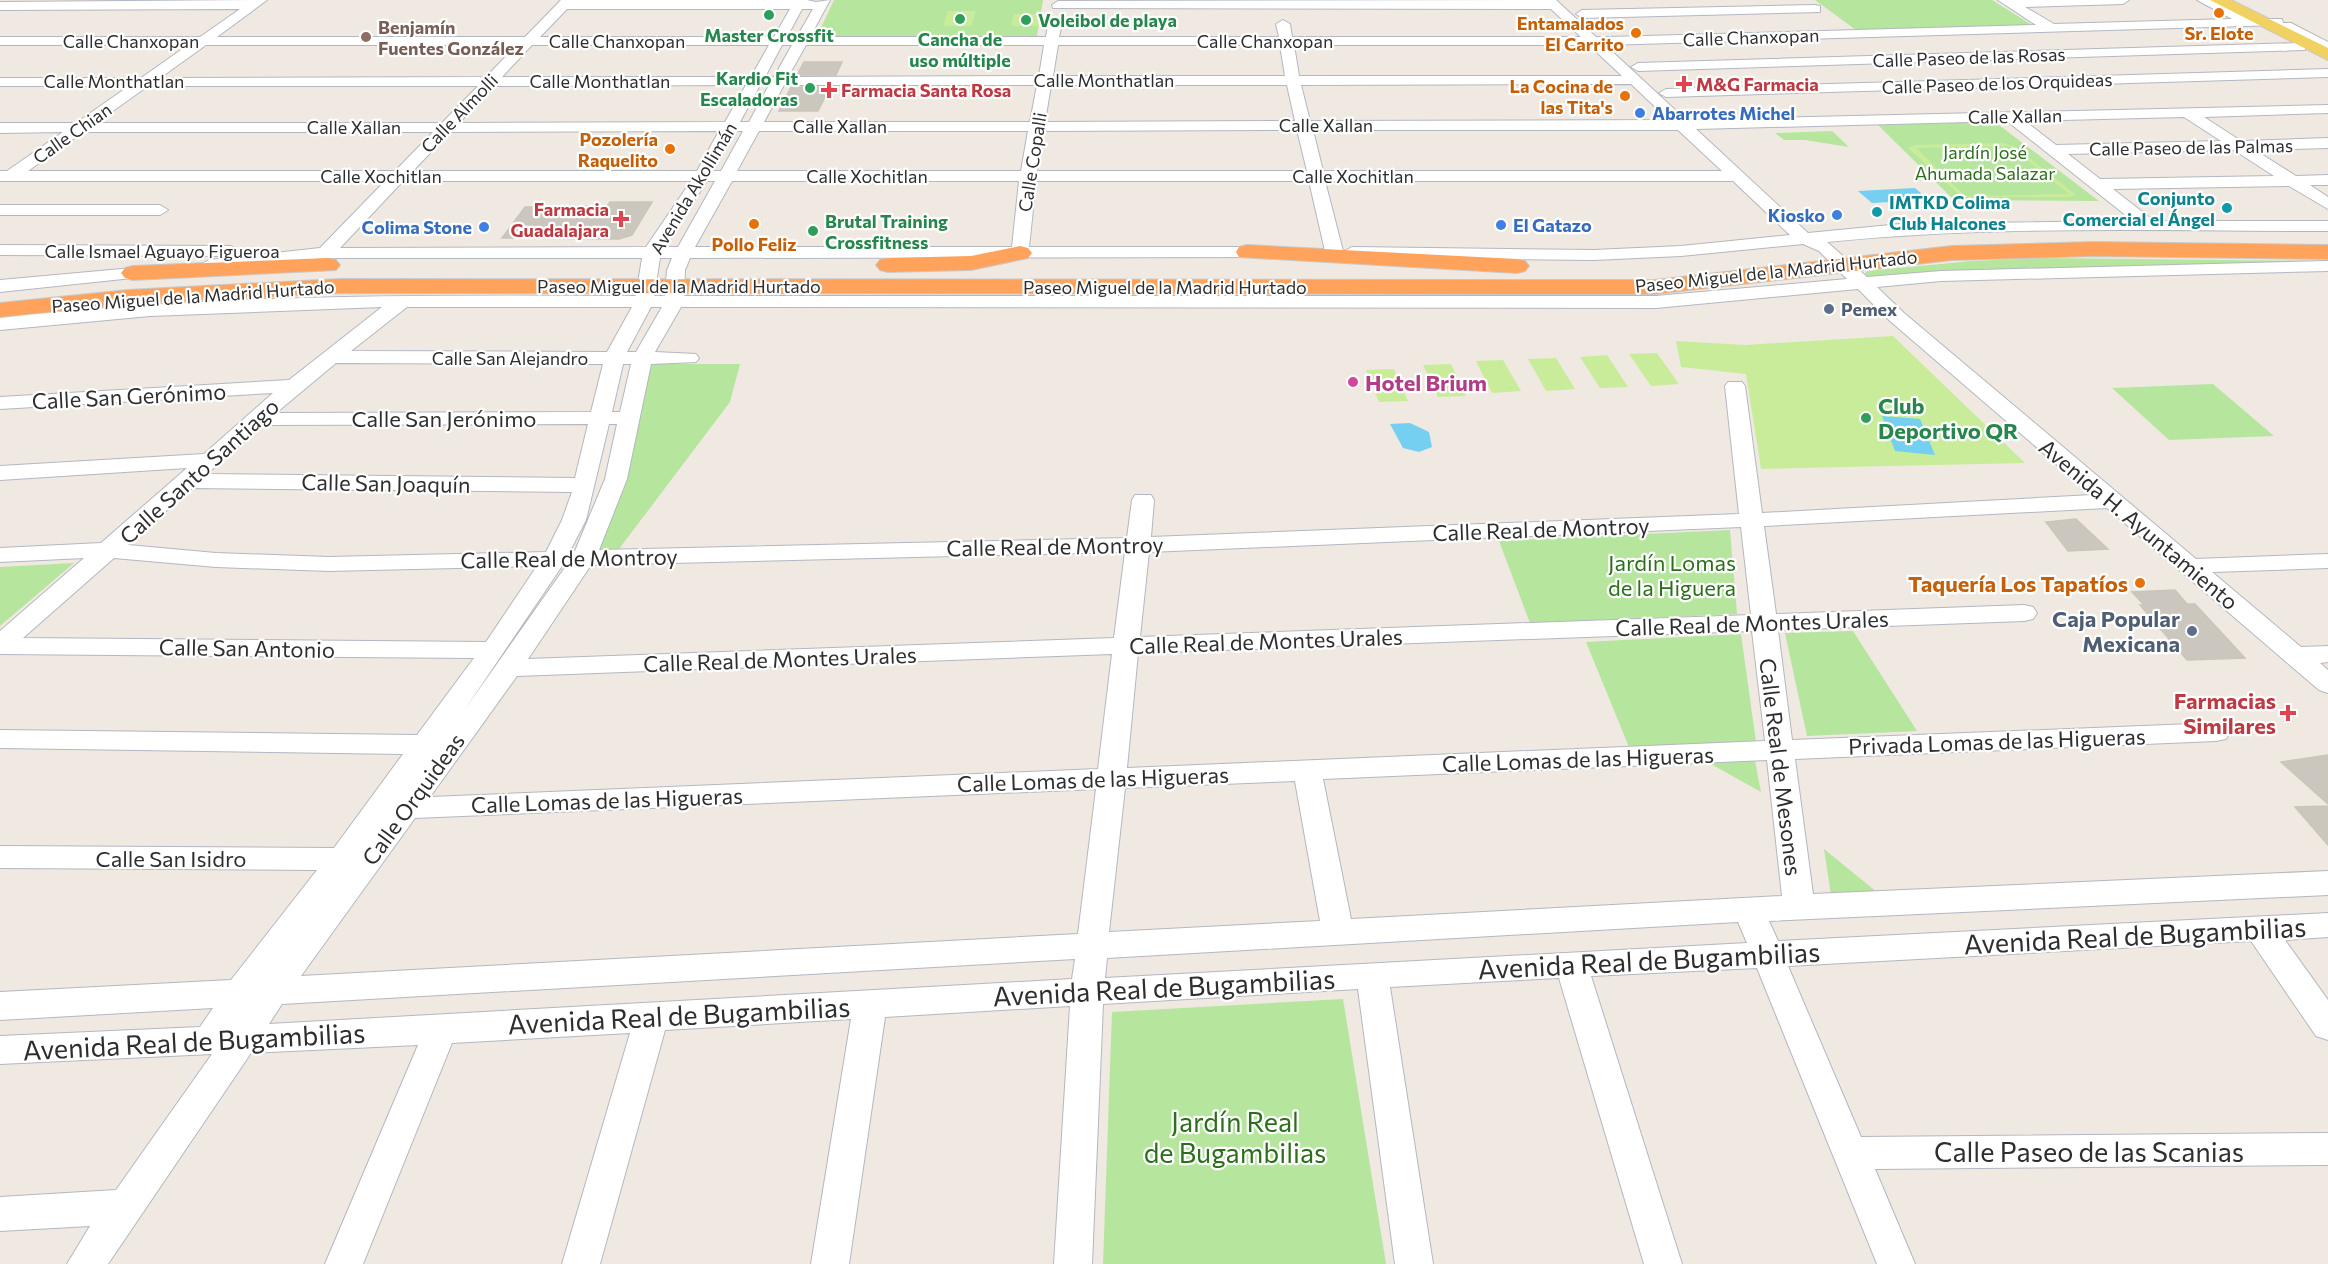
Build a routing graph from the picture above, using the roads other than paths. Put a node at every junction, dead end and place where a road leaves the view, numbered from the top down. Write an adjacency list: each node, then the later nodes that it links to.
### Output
1 (2123, 0): 11 (street)
2 (2204, 0): 21 (street)
3 (2218, 0): 21 (main road)
4 (2233, 0): 21 (street)
5 (566, 2): 6 (street); 34 (street, Calle Almolli)
6 (799, 2): 7 (street); 35 (street, Avenida Akollimán)
7 (822, 2): 36 (street, Avenida Akollimán)
8 (1059, 2): 9 (street); 30 (street, Calle Copalli)
9 (1280, 2): 10 (street); 37 (street)
10 (1557, 2): 18 (street); 38 (street)
11 (2007, 2): 23 (street)
12 (49, 3): 13 (street); 16 (street); 22 (street)
13 (117, 3): 14 (street); 19 (street)
14 (185, 3): 15 (street); 20 (street)
15 (258, 3): 33 (street, Calle Chian)
16 (0, 6)
17 (1819, 11): 18 (street); 27 (street)
18 (1582, 14): 39 (street)
19 (92, 18)
20 (162, 18)
21 (2263, 22): 23 (street, Calle Chanxopan); 29 (street); 29 (street); 43 (main road)
22 (9, 25)
23 (2050, 28): 27 (street, Calle Chanxopan); 42 (street)
24 (72, 29): 32 (street)
25 (2328, 29): 29 (street)
26 (144, 30): 40 (street)
27 (1849, 34): 39 (street, Calle Chanxopan); 44 (street)
28 (2328, 35): 29 (street)
29 (2300, 38): 41 (street); 42 (street, Calle Paseo de las Rosas); 45 (street)
30 (1053, 40): 36 (street, Calle Chanxopan); 37 (street, Calle Chanxopan); 54 (street, Calle Copalli)
31 (0, 41): 32 (street, Calle Chanxopan)
32 (51, 41): 40 (street, Calle Chanxopan)
33 (202, 41): 34 (street, Calle Chanxopan); 40 (street, Calle Chanxopan); 50 (street, Calle Chian)
34 (529, 41): 35 (street, Calle Chanxopan); 51 (street, Calle Almolli)
35 (779, 41): 36 (street, Calle Chanxopan); 52 (street, Avenida Akollimán)
36 (801, 41): 53 (street, Avenida Akollimán)
37 (1286, 41): 38 (street, Calle Chanxopan); 49 (street)
38 (1591, 41): 39 (street, Calle Chanxopan); 47 (street)
39 (1608, 41): 47 (street)
40 (125, 42)
41 (2328, 47)
42 (2092, 54): 44 (street, Calle Paseo de las Rosas); 48 (street)
43 (2328, 56)
44 (1883, 60): 47 (street, Calle Paseo de las Rosas); 56 (street)
45 (2328, 62)
46 (2328, 73): 48 (street, Calle Paseo de los Orquideas)
47 (1635, 74): 49 (street, Calle Monthatlan); 57 (street, Avenida H. Ayuntamiento); 64 (street)
48 (2134, 79): 56 (street, Calle Paseo de los Orquideas); 59 (street)
49 (1293, 80): 54 (street, Calle Monthatlan); 63 (street)
50 (145, 81): 51 (street, Calle Monthatlan); 55 (street, Calle Monthatlan); 70 (street, Calle Chian)
51 (490, 81): 52 (street, Calle Monthatlan); 68 (street, Calle Almolli)
52 (757, 81): 53 (street, Calle Monthatlan); 65 (street, Avenida Akollimán)
53 (780, 81): 54 (street, Calle Monthatlan); 66 (street, Avenida Akollimán)
54 (1045, 81): 67 (street, Calle Copalli)
55 (0, 82)
56 (1918, 85): 57 (street, Calle Paseo de los Orquideas); 61 (street)
57 (1666, 93): 62 (street, Avenida H. Ayuntamiento)
58 (2328, 109): 59 (street, Calle Xallan)
59 (2188, 113): 60 (street, Calle Xallan); 72 (street)
60 (2009, 116): 61 (street, Calle Xallan); 73 (street)
61 (1960, 118): 62 (street, Calle Xallan)
62 (1701, 124): 64 (street, Calle Xallan); 90 (street, Avenida H. Ayuntamiento)
63 (1305, 125): 64 (street, Calle Xallan); 67 (street, Calle Xallan); 78 (street)
64 (1681, 125): 79 (street)
65 (731, 126): 66 (street, Calle Xallan); 68 (street, Calle Xallan); 75 (street, Avenida Akollimán)
66 (754, 126): 67 (street, Calle Xallan); 76 (street, Avenida Akollimán)
67 (1037, 126): 77 (street, Calle Copalli)
68 (446, 127): 70 (street, Calle Xallan); 74 (street, Calle Almolli)
69 (0, 128): 70 (street, Calle Xallan)
70 (79, 128): 80 (street, Calle Chian)
71 (2328, 143): 72 (street, Calle Paseo de las Palmas)
72 (2241, 146): 73 (street, Calle Paseo de las Palmas); 82 (street)
73 (2054, 150): 83 (street)
74 (399, 176): 75 (street, Calle Xochitlan); 80 (street, Calle Xochitlan); 96 (street, Calle Almolli)
75 (701, 176): 76 (street, Calle Xochitlan); 103 (street, Avenida Akollimán)
76 (726, 176): 77 (street, Calle Xochitlan); 104 (street, Avenida Akollimán)
77 (1028, 176): 78 (street, Calle Xochitlan); 97 (street, Calle Copalli)
78 (1317, 176): 79 (street, Calle Xochitlan); 93 (street)
79 (1735, 176): 88 (street)
80 (3, 179)
81 (2328, 180): 82 (street)
82 (2294, 182): 83 (street); 84 (street)
83 (2100, 184): 86 (street)
84 (2328, 204)
85 (0, 210): 92 (street)
86 (2149, 225): 87 (street); 90 (street)
87 (2328, 226)
88 (1803, 238): 90 (street); 93 (street)
89 (2328, 241): 90 (highway, Paseo Miguel de la Madrid Hurtado)
90 (1830, 249): 95 (highway, Paseo Miguel de la Madrid Hurtado); 100 (highway, Paseo Miguel de la Madrid Hurtado); 106 (street, Avenida H. Ayuntamiento); 109 (highway, Paseo Miguel de la Madrid Hurtado)
91 (0, 250): 92 (street, Calle Ismael Aguayo Figueroa)
92 (112, 250): 96 (street, Calle Ismael Aguayo Figueroa)
93 (1334, 251): 94 (street)
94 (1247, 252): 97 (street); 100 (highway)
95 (2328, 252)
96 (325, 253): 101 (street); 103 (street)
97 (1020, 253): 104 (street); 105 (highway)
98 (2328, 266): 102 (street)
99 (467, 271): 101 (highway); 103 (highway, Paseo Miguel de la Madrid Hurtado); 111 (highway, Paseo Miguel de la Madrid Hurtado)
100 (1627, 272): 105 (highway, Paseo Miguel de la Madrid Hurtado)
101 (133, 273): 107 (street)
102 (1941, 276): 106 (street); 116 (street)
103 (647, 277): 104 (highway, Paseo Miguel de la Madrid Hurtado); 104 (street); 108 (highway, Paseo Miguel de la Madrid Hurtado); 112 (street); 121 (street, Calle Orquideas)
104 (678, 277): 105 (highway, Paseo Miguel de la Madrid Hurtado); 113 (street); 122 (street, Calle Orquideas)
105 (777, 279): 109 (highway, Paseo Miguel de la Madrid Hurtado); 113 (highway)
106 (1861, 282): 110 (street); 116 (street, Avenida H. Ayuntamiento)
107 (0, 286)
108 (340, 286): 115 (highway, Paseo Miguel de la Madrid Hurtado); 117 (highway)
109 (1655, 287): 114 (highway)
110 (1795, 290): 114 (street); 116 (street)
111 (0, 297)
112 (402, 301): 117 (street); 120 (street, Calle Santo Santiago)
113 (1208, 303): 114 (street)
114 (1315, 304)
115 (0, 310)
116 (1897, 317): 135 (street, Avenida H. Ayuntamiento)
117 (25, 321): 118 (street); 119 (street)
118 (0, 324)
119 (0, 346)
120 (332, 357): 121 (street, Calle San Alejandro); 124 (street, Calle Santo Santiago)
121 (614, 358): 122 (street, Calle San Alejandro); 127 (street, Calle Orquideas)
122 (642, 358): 123 (street, Calle San Alejandro); 128 (street, Calle Orquideas)
123 (689, 358)
124 (294, 386): 126 (street, Calle San Gerónimo); 129 (street, Calle Santo Santiago)
125 (1736, 386): 136 (street, Calle Real de Mesones)
126 (0, 403)
127 (602, 418): 128 (street, Calle San Jerónimo); 129 (street, Calle San Jerónimo); 133 (street, Calle Orquideas)
128 (631, 418): 140 (street, Calle Orquideas)
129 (257, 419): 130 (street, Calle Santo Santiago)
130 (211, 460): 131 (street); 132 (street, Calle Santo Santiago)
131 (0, 472)
132 (187, 481): 133 (street, Calle San Joaquín); 138 (street, Calle Santo Santiago)
133 (585, 485): 141 (street, Calle Orquideas)
134 (1143, 501): 137 (street)
135 (2110, 501): 136 (street, Calle Real de Montroy); 143 (street, Avenida H. Ayuntamiento)
136 (1752, 520): 137 (street, Calle Real de Montroy); 145 (street, Calle Real de Mesones)
137 (1138, 545): 140 (street, Calle Real de Montroy); 147 (street)
138 (110, 550): 139 (street, Calle Real de Montroy); 141 (street, Calle Real de Montroy); 146 (street, Calle Santo Santiago)
139 (0, 555)
140 (584, 557): 141 (street, Calle Real de Montroy); 150 (street, Calle Orquideas)
141 (555, 558): 150 (street, Calle Orquideas)
142 (2328, 561): 143 (street)
143 (2190, 566): 149 (street, Avenida H. Ayuntamiento)
144 (2024, 613): 145 (street, Calle Real de Montes Urales)
145 (1763, 623): 147 (street, Calle Real de Montes Urales); 156 (street, Calle Real de Mesones)
146 (0, 645): 150 (street, Calle San Antonio)
147 (1127, 646): 150 (street, Calle Real de Montes Urales); 158 (street)
148 (2328, 654): 149 (street)
149 (2295, 656): 151 (street, Avenida H. Ayuntamiento)
150 (501, 659): 154 (street, Calle Orquideas); 155 (street, Calle Orquideas)
151 (2328, 684)
152 (2216, 732): 156 (street, Privada Lomas de las Higueras)
153 (0, 739): 154 (street)
154 (422, 745): 155 (street); 161 (street, Calle Orquideas)
155 (452, 746): 159 (street, Calle Orquideas)
156 (1779, 750): 157 (street, Calle Lomas de las Higueras); 163 (street, Calle Real de Mesones)
157 (1307, 770): 158 (street, Calle Lomas de las Higueras); 167 (street)
158 (1112, 778): 159 (street, Calle Lomas de las Higueras); 168 (street)
159 (407, 808): 174 (street, Calle Orquideas)
160 (0, 857): 161 (street, Calle San Isidro)
161 (342, 859): 173 (street, Calle Orquideas)
162 (2328, 883): 163 (street, Avenida Real de Bugambilias)
163 (1798, 907): 164 (street, Avenida Real de Bugambilias)
164 (1749, 910): 167 (street, Avenida Real de Bugambilias); 169 (street)
165 (2328, 925): 166 (street, Avenida Real de Bugambilias)
166 (2260, 929): 169 (street, Avenida Real de Bugambilias); 178 (street)
167 (1338, 933): 168 (street, Avenida Real de Bugambilias)
168 (1092, 946): 172 (street); 174 (street, Avenida Real de Bugambilias)
169 (1767, 954): 170 (street, Avenida Real de Bugambilias); 183 (street)
170 (1571, 965): 171 (street, Avenida Real de Bugambilias); 192 (street)
171 (1372, 975): 172 (street, Avenida Real de Bugambilias); 191 (street)
172 (1087, 991): 175 (street, Avenida Real de Bugambilias); 190 (street)
173 (240, 993): 174 (street, Avenida Real de Bugambilias); 176 (street, Avenida Real de Bugambilias); 180 (street, Calle Orquideas)
174 (271, 993): 180 (street, Calle Orquideas)
175 (870, 1004): 177 (street, Avenida Real de Bugambilias); 189 (street)
176 (0, 1006)
177 (652, 1016): 179 (street, Avenida Real de Bugambilias); 188 (street)
178 (2328, 1026)
179 (441, 1030): 180 (street, Avenida Real de Bugambilias); 187 (street)
180 (226, 1040): 181 (street, Avenida Real de Bugambilias); 184 (street, Calle Orquideas)
181 (0, 1050)
182 (2328, 1149): 183 (street, Calle Paseo de las Scanias)
183 (1850, 1153): 193 (street)
184 (125, 1208): 185 (street); 186 (street, Calle Orquideas)
185 (0, 1214)
186 (86, 1264)
187 (344, 1264)
188 (581, 1264)
189 (830, 1264)
190 (1073, 1264)
191 (1414, 1264)
192 (1663, 1264)
193 (1896, 1264)

